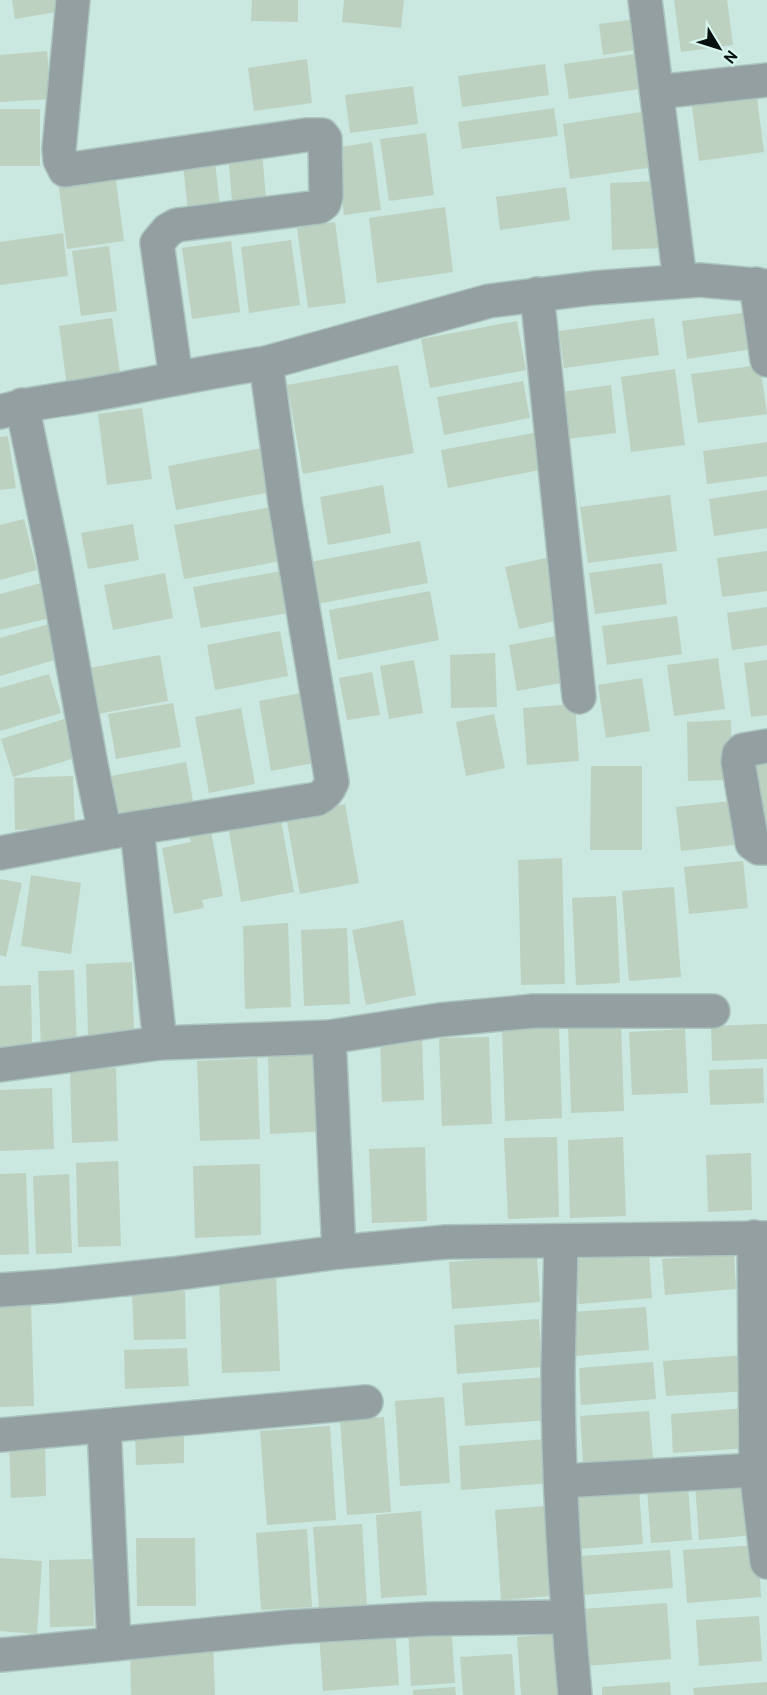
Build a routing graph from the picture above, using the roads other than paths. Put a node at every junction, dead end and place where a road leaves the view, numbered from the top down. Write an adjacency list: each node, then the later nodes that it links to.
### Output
1 (73, 0): 10 (street)
2 (645, 0): 4 (street)
3 (767, 80): 4 (street)
4 (657, 92): 5 (street)
5 (680, 281): 6 (street); 7 (street)
6 (762, 285): 8 (street)
7 (537, 294): 9 (street); 12 (street)
8 (767, 360)
9 (266, 363): 10 (street); 14 (street)
10 (176, 378): 11 (street)
11 (11, 408): 15 (street)
12 (579, 697)
13 (767, 746): 16 (street)
14 (137, 828): 15 (street); 20 (street)
15 (105, 833): 17 (street)
16 (767, 848)
17 (0, 853)
18 (713, 1011): 19 (street)
19 (329, 1037): 20 (street); 24 (street)
20 (160, 1043): 21 (street)
21 (0, 1065)
22 (760, 1238): 23 (street); 29 (street)
23 (561, 1242): 24 (street); 30 (street)
24 (339, 1252): 25 (street)
25 (0, 1290)
26 (366, 1402): 27 (street)
27 (104, 1426): 28 (street); 33 (street)
28 (0, 1435)
29 (762, 1470): 30 (street); 31 (street)
30 (561, 1481): 32 (street)
31 (767, 1562)
32 (568, 1617): 33 (street); 35 (street)
33 (114, 1644): 34 (street)
34 (0, 1655)
35 (575, 1695)

